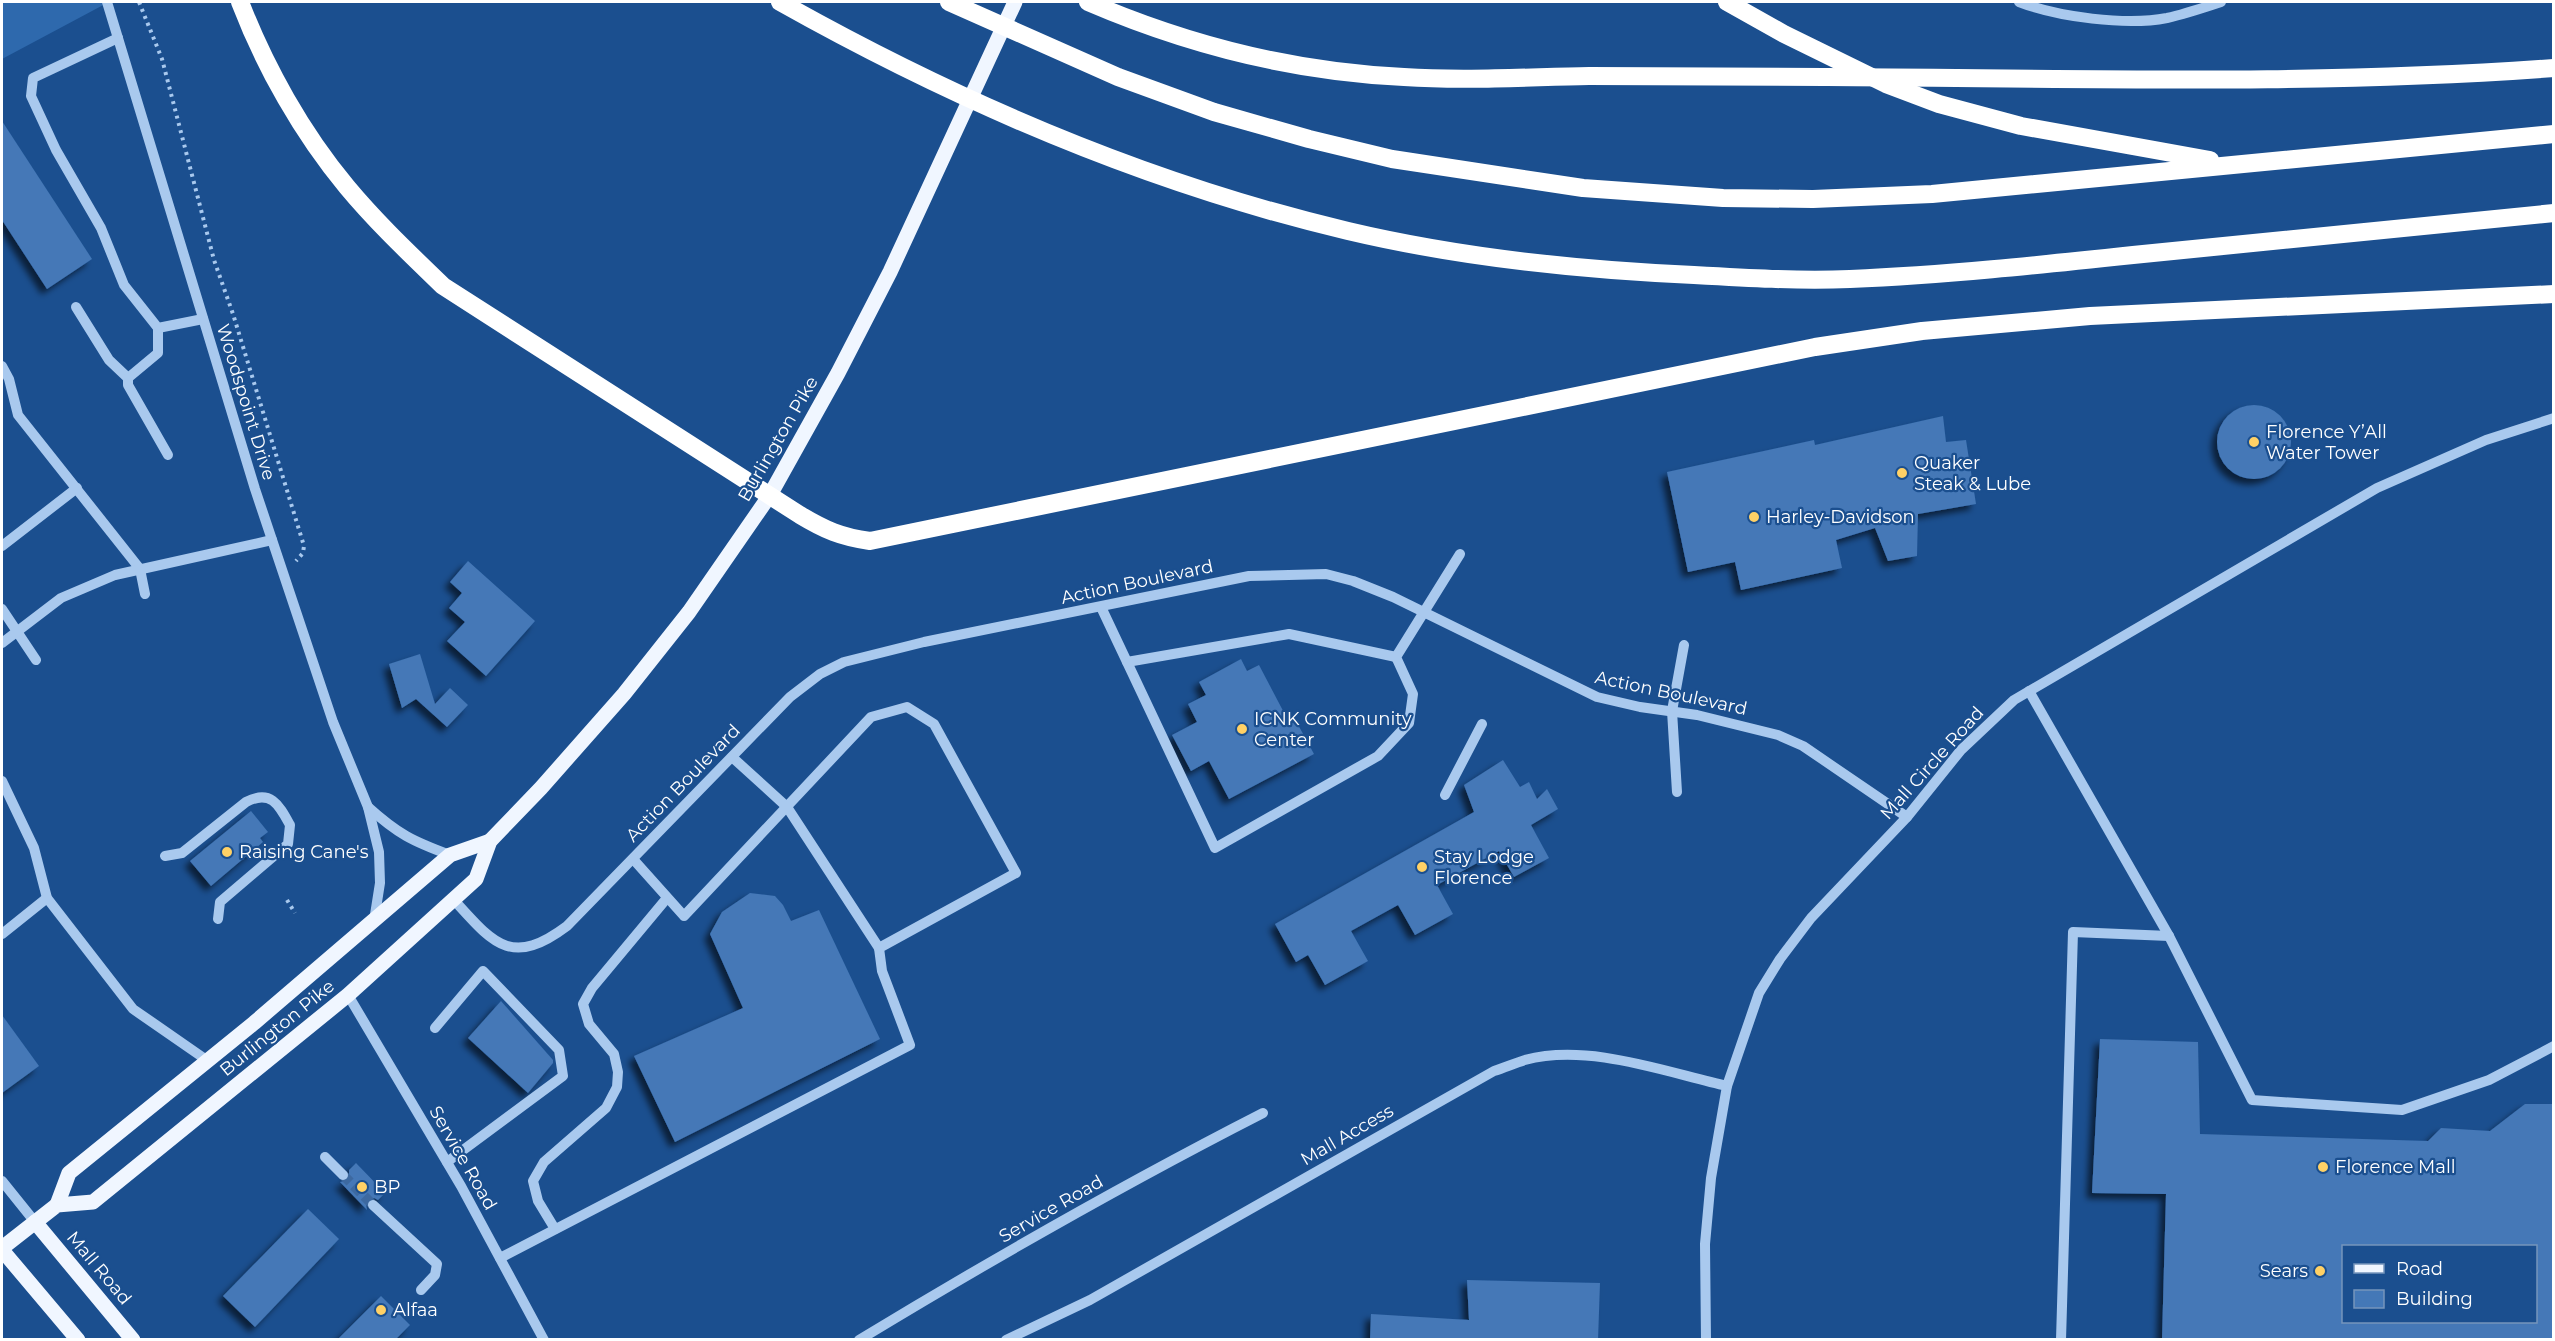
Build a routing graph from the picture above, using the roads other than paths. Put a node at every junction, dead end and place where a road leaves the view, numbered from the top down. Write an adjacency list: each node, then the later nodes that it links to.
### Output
1 (107, 2): 10 (street, Woodspoint Drive)
2 (240, 2): 24 (highway)
3 (780, 2): 14 (highway)
4 (950, 2): 13 (highway)
5 (1015, 2): 24 (main road, Burlington Pike)
6 (1088, 2): 11 (highway)
7 (1727, 2): 13 (highway)
8 (2019, 2): 9 (street)
9 (2221, 2)
10 (118, 38): 17 (street, Woodspoint Drive); 18 (street)
11 (2553, 68)
12 (2553, 134): 13 (highway)
13 (2229, 164)
14 (2553, 213)
15 (2553, 294): 24 (highway)
16 (76, 307): 20 (street)
17 (203, 318): 18 (street); 25 (street, Woodspoint Drive)
18 (158, 328): 20 (street)
19 (2, 366): 23 (street)
20 (128, 378): 22 (street)
21 (2553, 418): 39 (street, Mall Circle Road)
22 (168, 455)
23 (77, 488): 26 (street); 28 (street)
24 (770, 495): 49 (main road, Burlington Pike)
25 (272, 540): 28 (street); 46 (street, Woodspoint Drive)
26 (2, 546)
27 (1460, 554): 32 (street)
28 (140, 569): 29 (street); 33 (street)
29 (145, 594)
30 (1101, 607): 32 (street, Action Boulevard); 38 (street); 42 (street, Action Boulevard)
31 (2, 609): 33 (street)
32 (1423, 612): 36 (street); 40 (street, Action Boulevard)
33 (17, 631): 34 (street); 37 (street)
34 (2, 643)
35 (1684, 645): 40 (street)
36 (1396, 657): 38 (street); 38 (street)
37 (36, 660)
38 (1127, 662)
39 (2029, 691): 48 (street, Mall Circle Road); 59 (street)
40 (1672, 711): 44 (street); 48 (street, Action Boulevard)
41 (1482, 724): 45 (street)
42 (732, 757): 47 (street); 52 (street, Action Boulevard)
43 (2, 782): 53 (street)
44 (1677, 792)
45 (1445, 795)
46 (368, 807): 50 (street, Woodspoint Drive); 57 (street, Woodspoint Drive)
47 (787, 807): 54 (street); 60 (street); 60 (street)
48 (1907, 817): 65 (street, Mall Circle Road)
49 (489, 841): 50 (main road, Burlington Pike); 55 (main road, Burlington Pike)
50 (450, 855): 57 (main road, Burlington Pike)
51 (165, 856): 56 (street)
52 (633, 859): 54 (street); 55 (street, Action Boulevard)
53 (46, 898): 58 (street); 64 (street)
54 (667, 898): 74 (street)
55 (454, 900): 61 (main road, Burlington Pike)
56 (218, 919)
57 (373, 922): 64 (main road, Burlington Pike)
58 (2, 934)
59 (2169, 936): 63 (street); 84 (street)
60 (879, 948): 74 (street)
61 (348, 995): 68 (street, Service Road); 71 (main road, Burlington Pike)
62 (435, 1028): 68 (street)
63 (2553, 1046)
64 (208, 1061): 71 (main road, Burlington Pike)
65 (1727, 1086): 82 (street, Mall Access); 83 (street, Mall Circle Road)
66 (1263, 1113): 81 (street, Service Road)
67 (325, 1157): 69 (street)
68 (447, 1162): 76 (street, Service Road)
69 (343, 1175)
70 (2, 1181): 73 (street)
71 (57, 1205): 73 (main road)
72 (373, 1205): 77 (street)
73 (35, 1222): 75 (main road); 79 (main road, Mall Road)
74 (555, 1228): 76 (street)
75 (2, 1249): 78 (main road)
76 (500, 1258): 80 (street, Service Road)
77 (421, 1290)
78 (78, 1340)
79 (133, 1340)
80 (544, 1340)
81 (859, 1340)
82 (1006, 1340)
83 (1706, 1340)
84 (2061, 1340)

